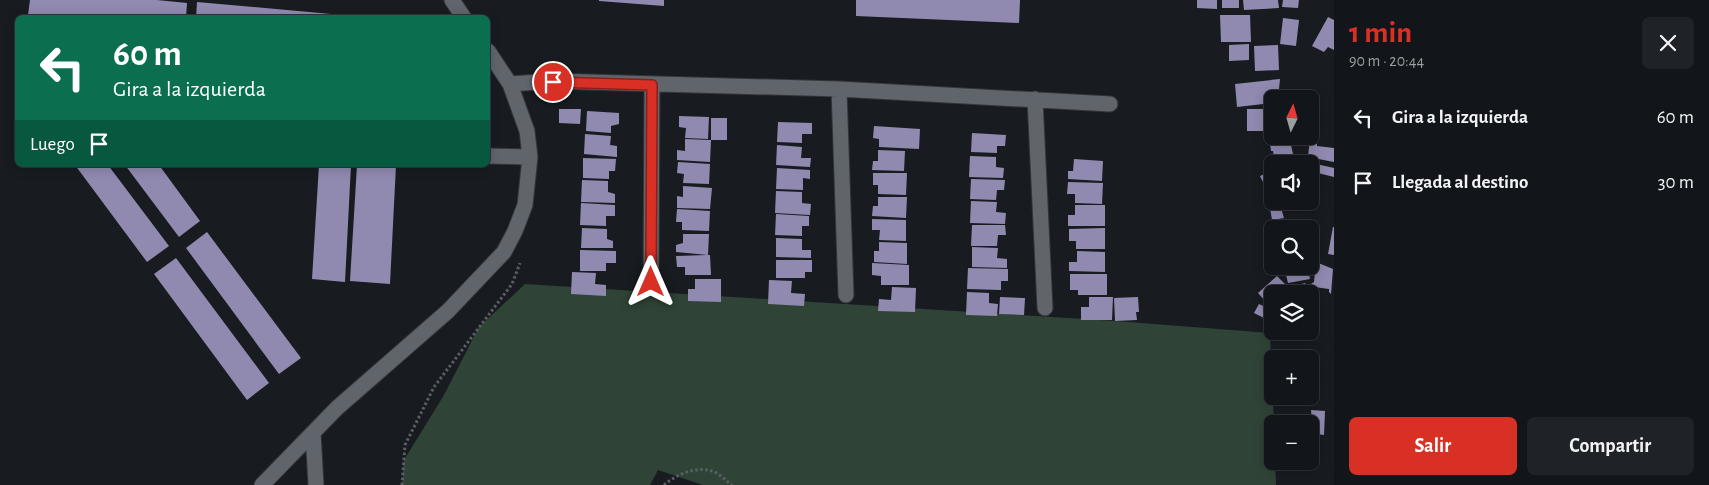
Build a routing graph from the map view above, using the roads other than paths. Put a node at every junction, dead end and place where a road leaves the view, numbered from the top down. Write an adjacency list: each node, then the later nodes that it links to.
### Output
1 (452, 0): 2 (street)
2 (462, 15)
3 (490, 54): 4 (street)
4 (510, 84): 5 (street); 10 (street)
5 (652, 85): 6 (street); 11 (street)
6 (839, 89): 7 (street); 12 (street)
7 (1035, 99): 8 (street); 13 (street)
8 (1110, 104)
9 (490, 156): 10 (street)
10 (530, 157): 14 (street)
11 (651, 282)
12 (846, 295)
13 (1045, 308)
14 (313, 433): 15 (street); 16 (street)
15 (315, 484)
16 (262, 485)

